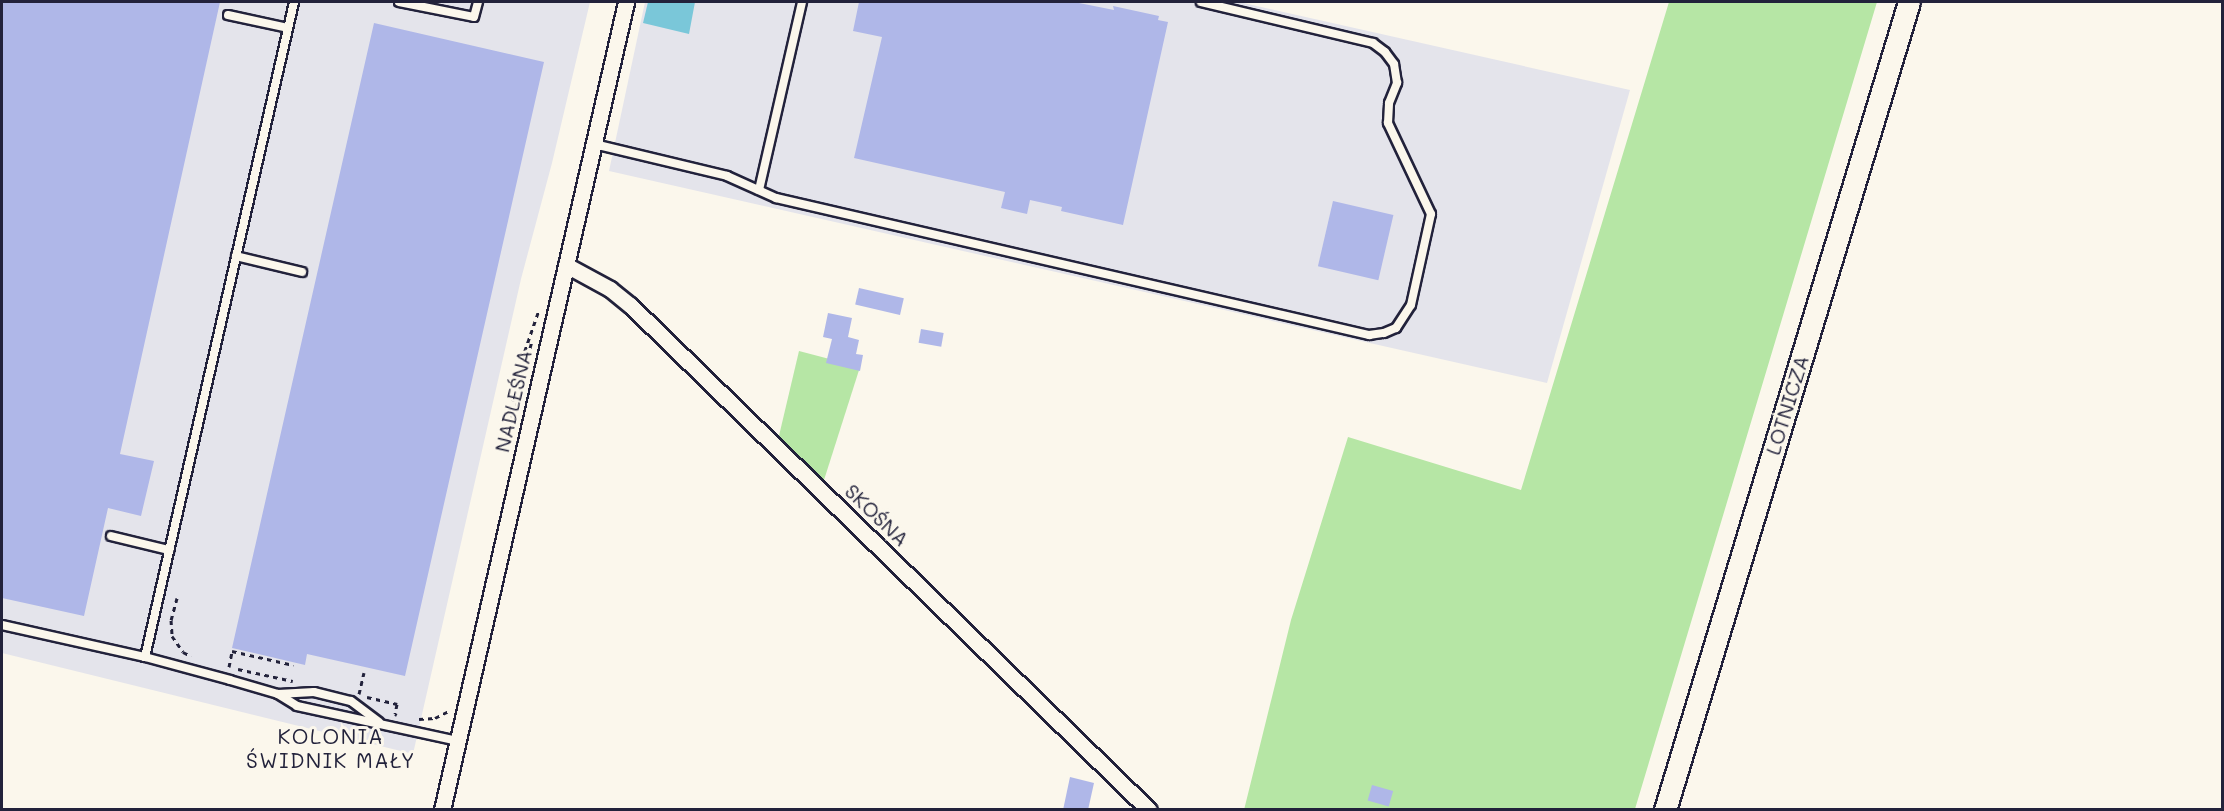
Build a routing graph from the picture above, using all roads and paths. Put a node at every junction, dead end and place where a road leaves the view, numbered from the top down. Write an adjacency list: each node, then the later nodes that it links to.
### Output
1 (294, 2): 9 (lane)
2 (399, 2): 3 (lane)
3 (478, 2)
4 (626, 2): 10 (street, NADLEŚNA)
5 (802, 2): 11 (lane)
6 (1201, 2): 11 (lane)
7 (1909, 2): 36 (main road, LOTNICZA)
8 (228, 15): 9 (lane)
9 (288, 28): 12 (lane)
10 (594, 144): 11 (lane); 13 (street, NADLEŚNA)
11 (759, 190)
12 (236, 256): 14 (lane); 16 (lane)
13 (566, 266): 33 (street, NADLEŚNA); 35 (street, SKOŚNA)
14 (302, 272)
15 (111, 536): 16 (lane)
16 (169, 550): 19 (lane)
17 (177, 598): 20 (path)
18 (2, 625): 19 (lane)
19 (145, 657): 27 (lane)
20 (197, 659)
21 (218, 664): 23 (path)
22 (293, 665): 23 (path)
23 (229, 667): 25 (path)
24 (364, 673): 28 (path)
25 (294, 681)
26 (348, 693): 28 (path)
27 (278, 694): 32 (lane); 32 (lane)
28 (359, 695): 30 (path)
29 (456, 702): 31 (path)
30 (402, 716)
31 (410, 718)
32 (379, 722): 33 (lane)
33 (457, 741): 34 (street, NADLEŚNA)
34 (442, 810)
35 (1149, 810)
36 (1665, 810)

